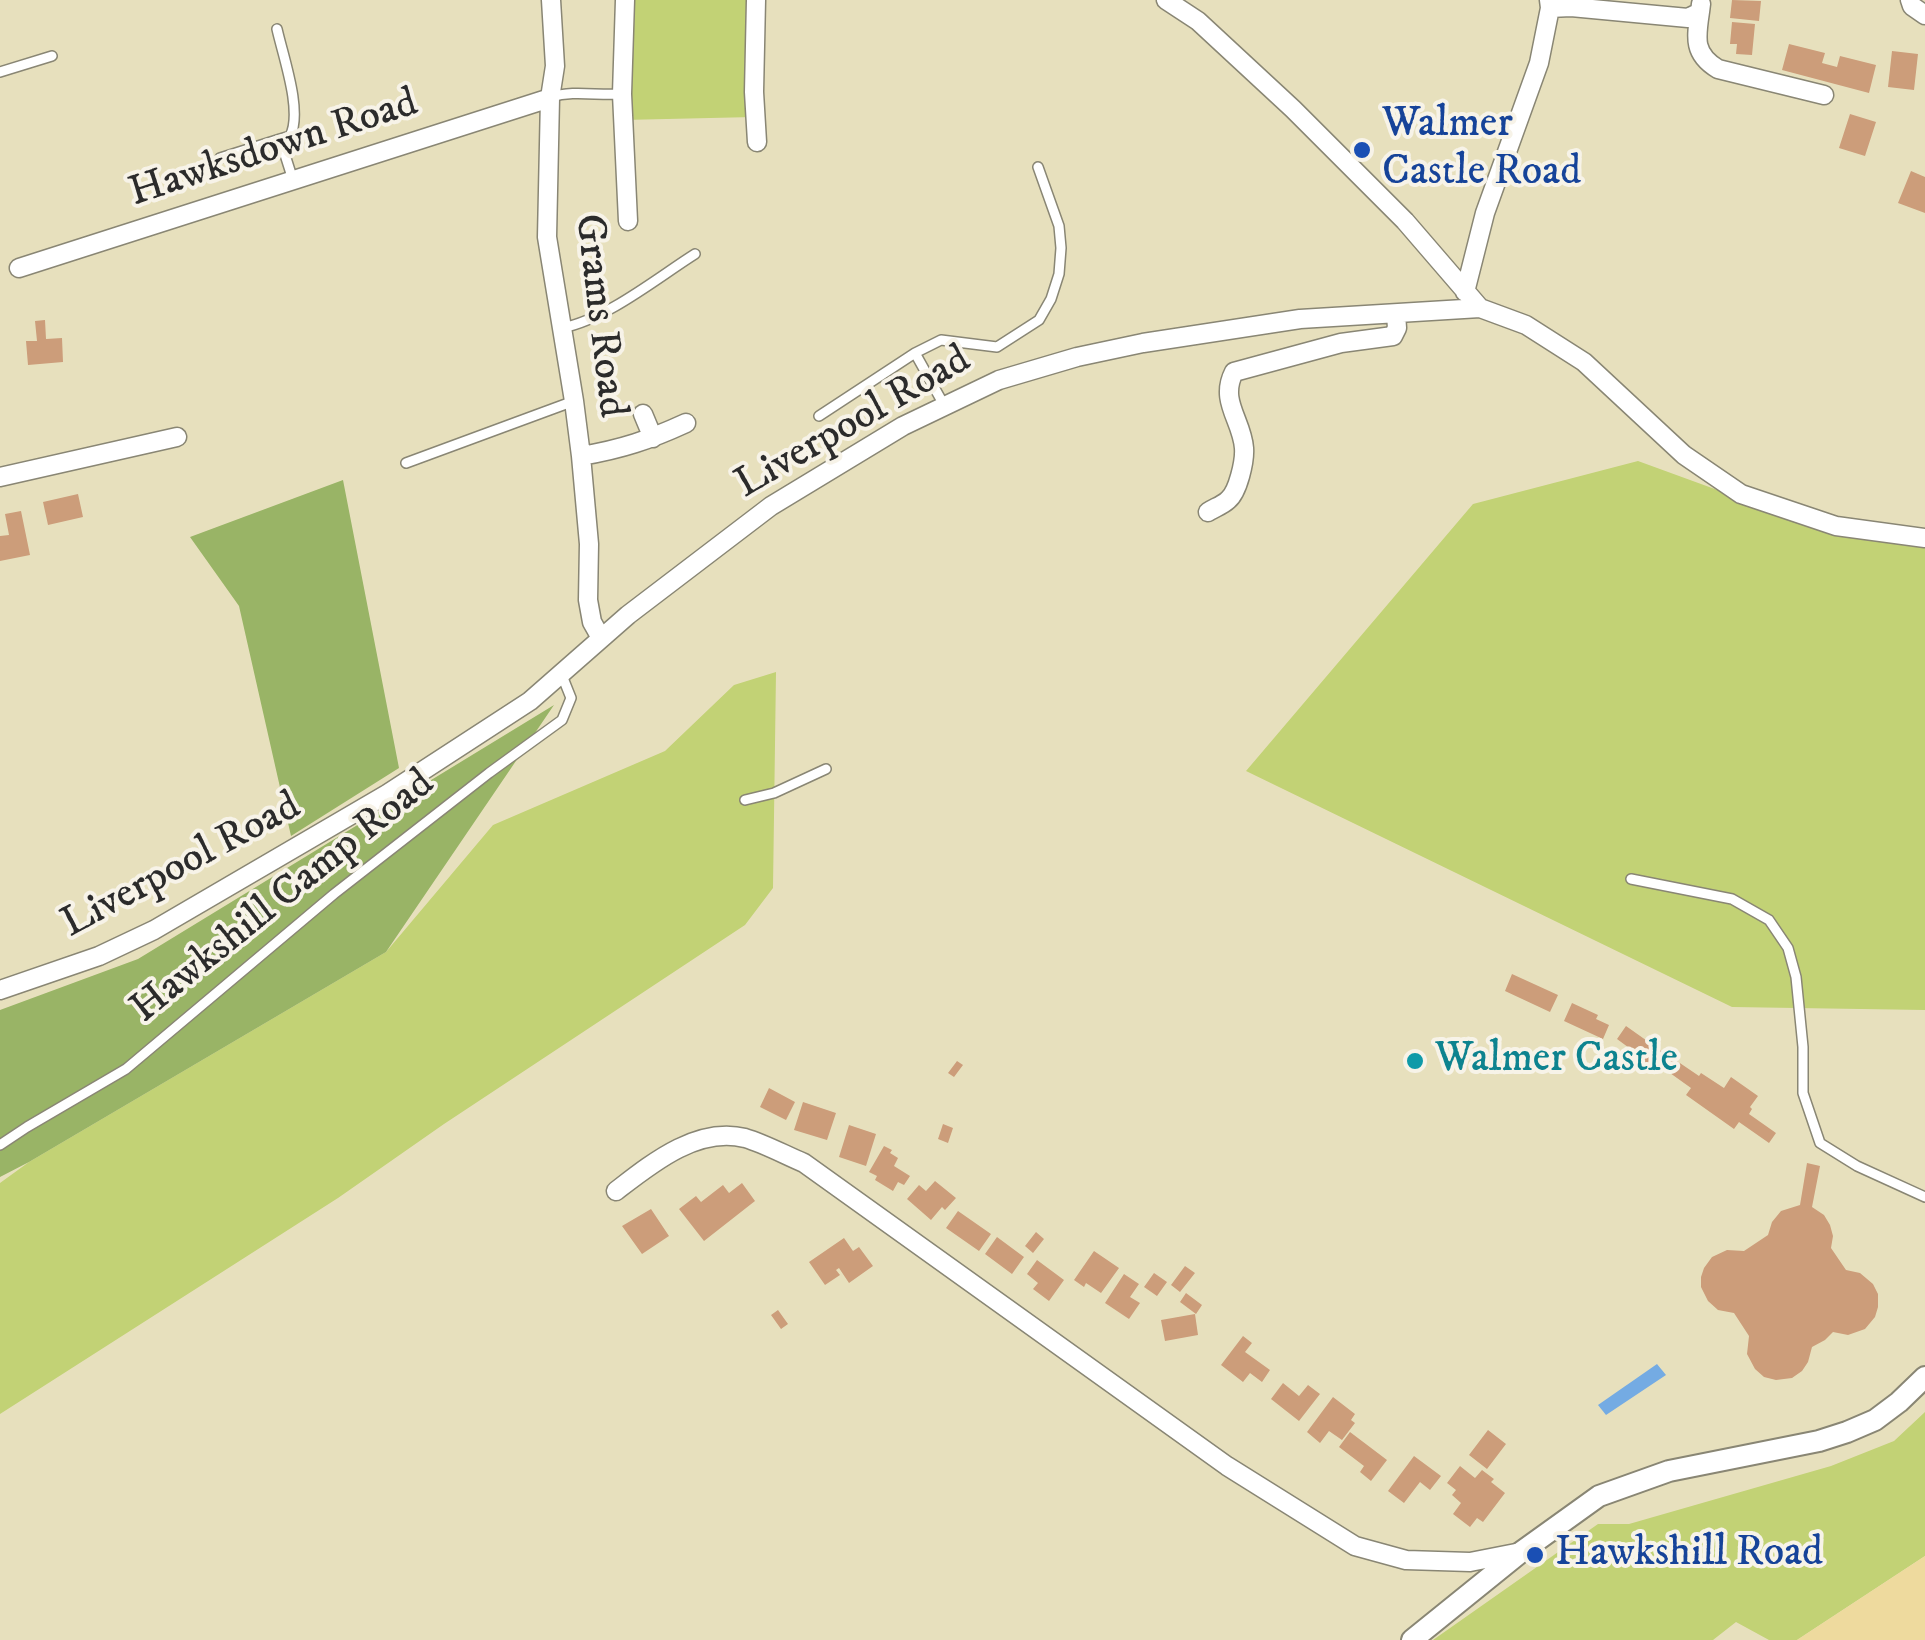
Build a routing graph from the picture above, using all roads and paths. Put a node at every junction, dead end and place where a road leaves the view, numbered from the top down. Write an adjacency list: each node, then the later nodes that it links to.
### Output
1 (551, 0): 14 (street, Grams Road)
2 (625, 0): 12 (street)
3 (756, 0): 16 (street)
4 (1166, 0): 23 (street)
5 (1910, 0): 8 (street)
6 (1550, 4): 7 (street); 23 (street)
7 (1700, 6): 13 (street)
8 (1925, 16)
9 (278, 29): 15 (lane)
10 (52, 56): 11 (lane)
11 (0, 72)
12 (622, 94): 14 (lane); 20 (street)
13 (1824, 95)
14 (550, 98): 19 (street, Hawksdown Road); 26 (street, Grams Road)
15 (280, 139): 17 (lane); 19 (lane)
16 (757, 142)
17 (220, 158)
18 (1038, 168): 27 (lane)
19 (293, 180): 22 (street, Hawksdown Road)
20 (628, 221)
21 (695, 254): 26 (lane)
22 (19, 268)
23 (1465, 292): 24 (street)
24 (1480, 308): 25 (street, Liverpool Road); 39 (street, Liverpool Road)
25 (1396, 314): 29 (street, Liverpool Road); 38 (street)
26 (562, 328): 28 (street, Grams Road)
27 (915, 353): 29 (lane); 31 (lane)
28 (574, 401): 35 (street, Grams Road); 36 (lane)
29 (944, 406): 40 (street, Liverpool Road)
30 (643, 414): 34 (street)
31 (819, 416)
32 (686, 422): 34 (street)
33 (177, 437): 37 (street)
34 (654, 438): 35 (street)
35 (581, 456): 40 (street, Grams Road)
36 (406, 463)
37 (0, 477)
38 (1208, 512)
39 (1925, 538)
40 (601, 638): 41 (street, Liverpool Road)
41 (561, 673): 45 (street, Liverpool Road); 46 (lane, Hawkshill Camp Road)
42 (826, 769): 43 (lane)
43 (745, 800)
44 (1631, 878): 48 (lane)
45 (0, 990)
46 (0, 1145)
47 (616, 1190): 50 (street)
48 (1925, 1197)
49 (1925, 1377): 50 (street)
50 (1521, 1552): 51 (street)
51 (1412, 1640)

